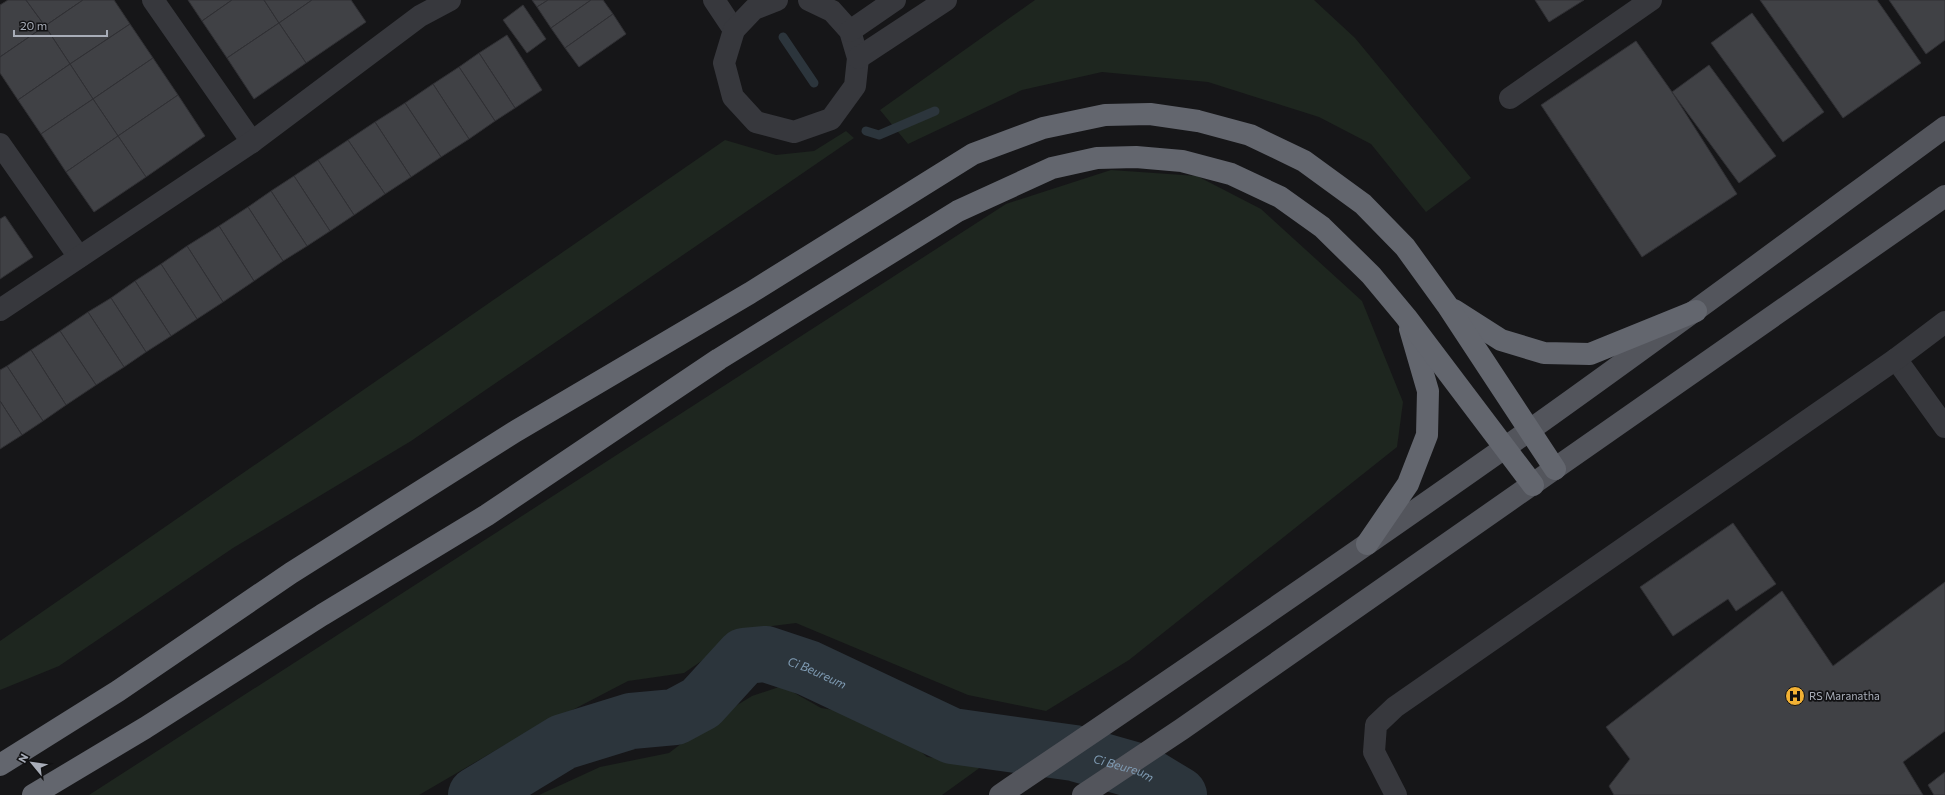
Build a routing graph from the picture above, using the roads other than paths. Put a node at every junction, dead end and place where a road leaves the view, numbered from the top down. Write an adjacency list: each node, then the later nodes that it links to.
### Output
1 (153, 0): 15 (street)
2 (450, 0): 9 (street)
3 (714, 0): 10 (street)
4 (777, 0): 10 (street)
5 (809, 0): 11 (street)
6 (895, 0): 11 (street)
7 (946, 0): 12 (street)
8 (1651, 0): 13 (street)
9 (415, 8): 15 (street)
10 (734, 30): 12 (street)
11 (850, 31): 12 (street)
12 (858, 58)
13 (1510, 98)
14 (1945, 127): 21 (main road)
15 (252, 142): 18 (street)
16 (0, 144): 18 (street)
17 (1945, 196): 28 (main road)
18 (79, 257): 20 (street)
19 (1447, 305): 21 (highway); 26 (highway); 31 (highway)
20 (0, 310)
21 (1696, 311): 26 (main road)
22 (1406, 317): 27 (highway); 30 (highway); 32 (highway)
23 (1944, 325): 24 (street)
24 (1896, 359): 25 (street); 35 (street)
25 (1945, 427)
26 (1530, 430): 27 (main road); 28 (highway)
27 (1505, 448): 29 (highway); 30 (main road)
28 (1556, 469): 29 (main road)
29 (1533, 485): 34 (main road)
30 (1367, 544): 33 (main road)
31 (0, 765)
32 (33, 795)
33 (1000, 795)
34 (1082, 795)
35 (1396, 795)

